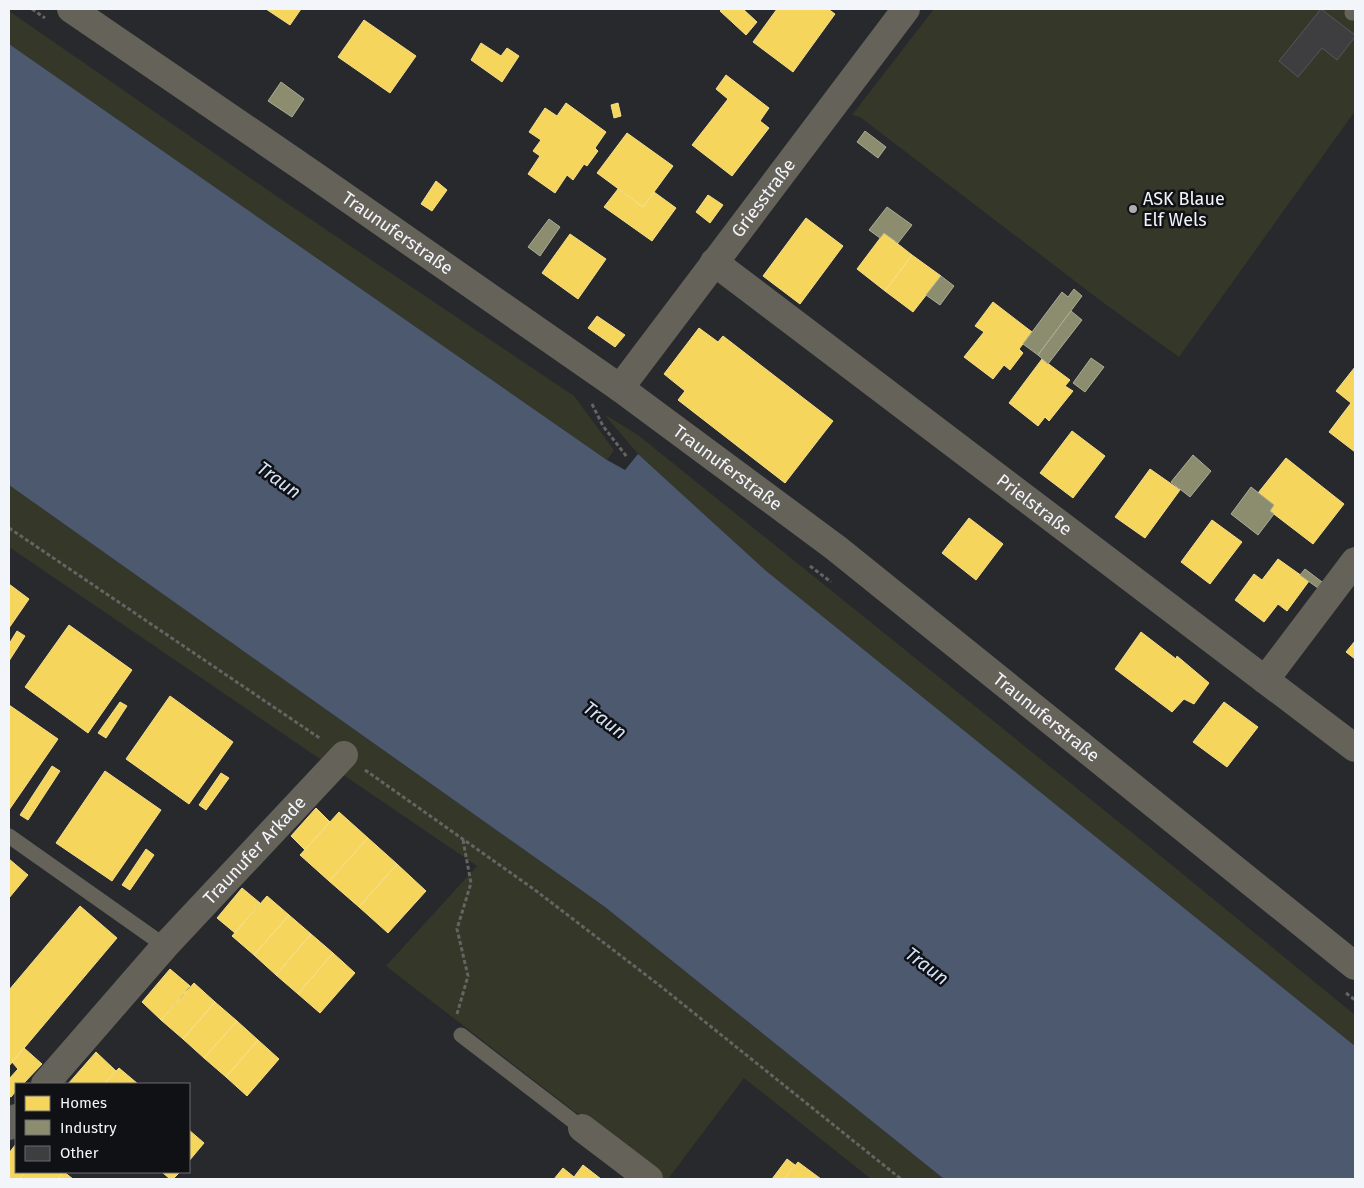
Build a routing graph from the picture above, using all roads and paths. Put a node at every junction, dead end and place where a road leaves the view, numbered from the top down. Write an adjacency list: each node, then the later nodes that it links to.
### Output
1 (32, 9): 3 (path)
2 (906, 9): 4 (street, Griesstraße)
3 (59, 14): 5 (street, Traunuferstraße)
4 (714, 262): 5 (street, Griesstraße); 12 (street, Prielstraße)
5 (620, 388): 18 (street, Traunuferstraße)
6 (590, 400): 7 (path)
7 (627, 457)
8 (9, 528): 14 (path)
9 (1355, 561): 12 (street)
10 (804, 562): 11 (path)
11 (834, 585)
12 (1265, 680): 13 (street, Prielstraße)
13 (1355, 748)
14 (344, 755): 16 (path); 17 (street, Traunufer Arkade)
15 (9, 836): 17 (lane)
16 (463, 840): 20 (path); 24 (path)
17 (165, 946): 21 (street, Traunufer Arkade)
18 (1348, 977): 19 (path)
19 (1355, 1000)
20 (461, 1034): 22 (lane)
21 (47, 1083)
22 (582, 1128): 23 (street)
23 (649, 1179)
24 (901, 1179)

